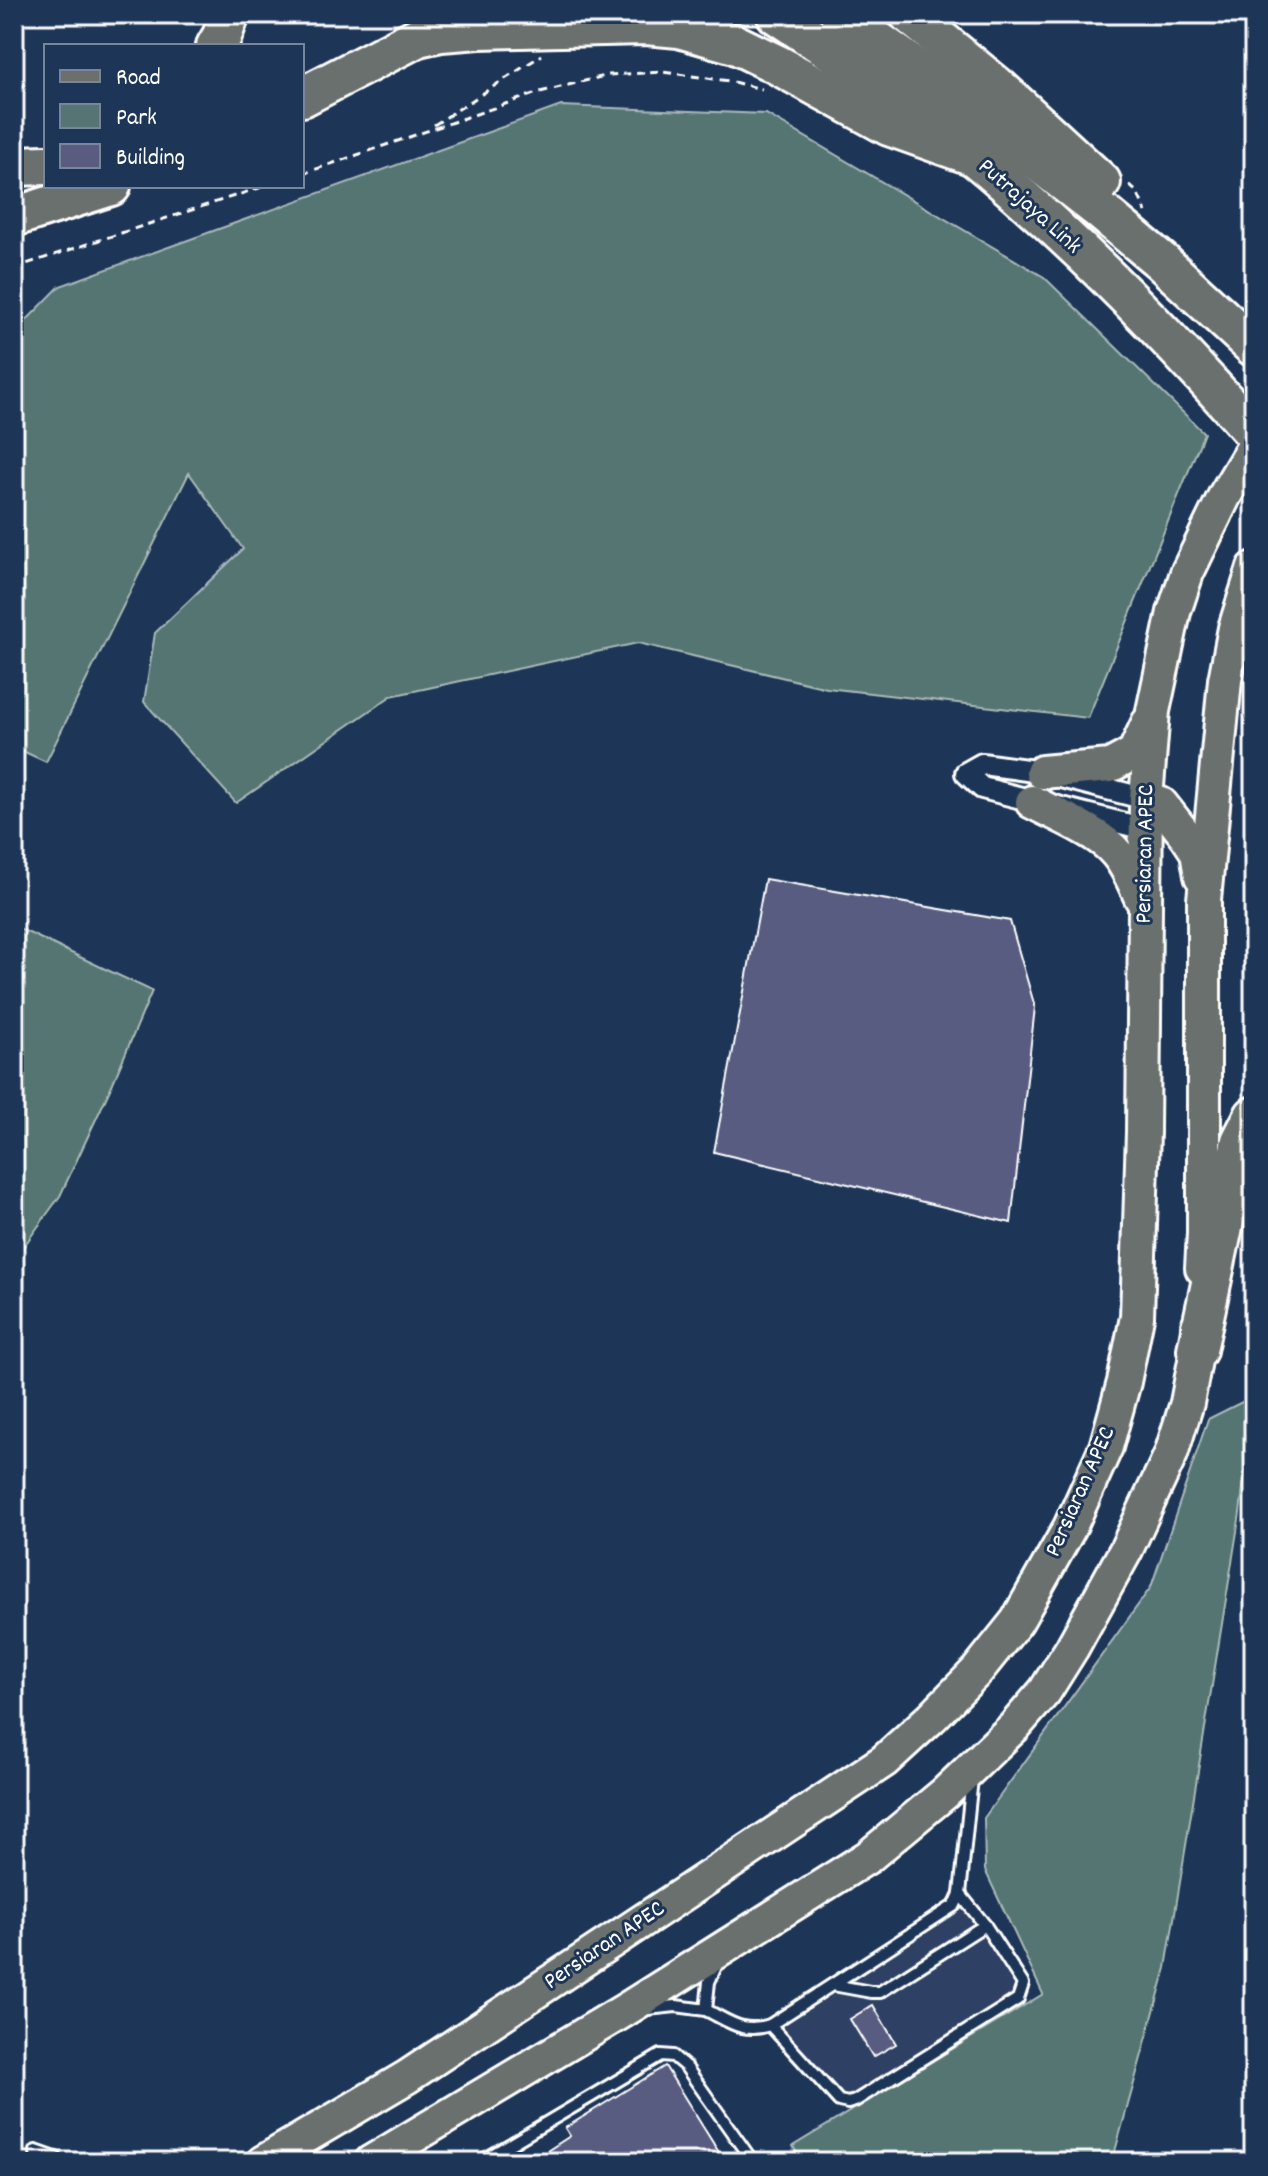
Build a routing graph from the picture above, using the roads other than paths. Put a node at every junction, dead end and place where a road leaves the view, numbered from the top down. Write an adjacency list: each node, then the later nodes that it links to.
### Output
1 (230, 14): 6 (highway)
2 (644, 14): 8 (highway)
3 (776, 14): 9 (highway, Putrajaya Link)
4 (840, 14): 14 (highway, Putrajaya Link)
5 (913, 17): 14 (highway)
6 (217, 44)
7 (304, 96): 8 (highway)
8 (889, 126): 9 (highway)
9 (971, 155): 15 (highway, Putrajaya Link)
10 (44, 165): 11 (highway)
11 (14, 166)
12 (105, 188): 13 (highway)
13 (14, 217)
14 (1243, 336)
15 (1254, 433)
16 (1254, 446): 18 (main road, Persiaran APEC)
17 (1254, 568): 19 (main road)
18 (1153, 711): 20 (main road); 21 (main road, Persiaran APEC)
19 (1217, 750): 21 (main road); 22 (main road)
20 (1037, 787): 21 (street); 21 (street); 23 (main road)
21 (1155, 816): 22 (main road); 23 (main road, Persiaran APEC)
22 (1204, 900): 25 (main road)
23 (1144, 904): 34 (main road, Persiaran APEC)
24 (1254, 1116): 25 (highway)
25 (1197, 1350): 26 (main road)
26 (974, 1764): 27 (lane); 29 (main road)
27 (960, 1894): 28 (lane); 30 (lane)
28 (985, 1925): 30 (lane); 33 (lane)
29 (722, 1951): 31 (main road); 32 (lane)
30 (833, 1985): 33 (lane)
31 (625, 2010): 32 (lane); 38 (main road)
32 (706, 2010): 33 (lane)
33 (770, 2025)
34 (285, 2154): 37 (main road, Persiaran APEC)
35 (37, 2162): 36 (lane)
36 (59, 2162)
37 (263, 2162)
38 (371, 2162)
39 (480, 2162): 40 (lane)
40 (753, 2162)

